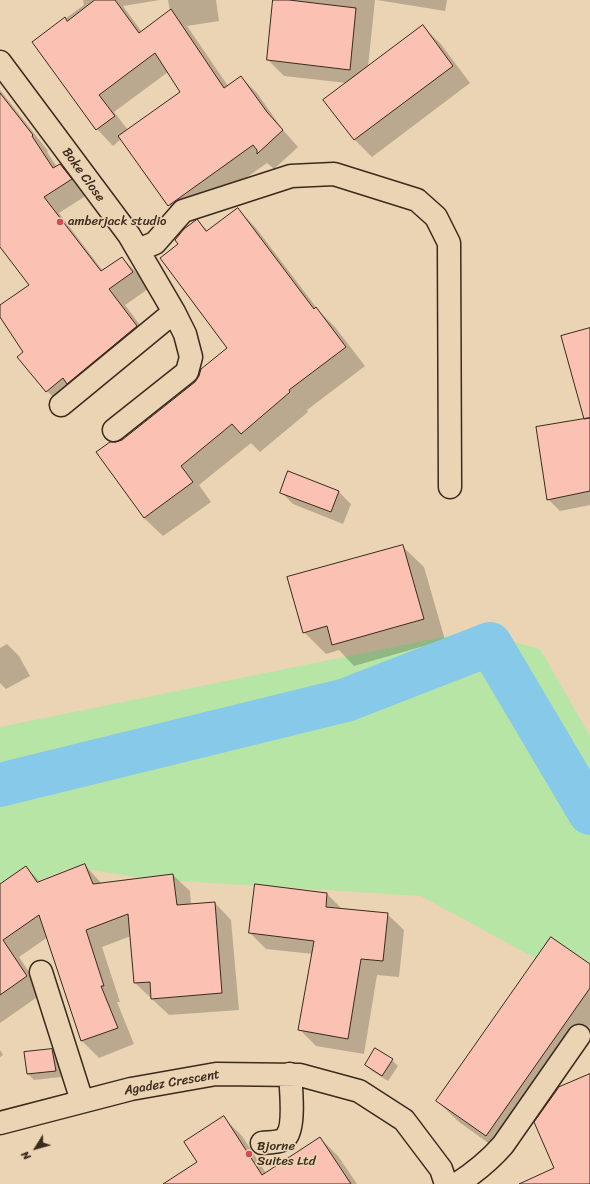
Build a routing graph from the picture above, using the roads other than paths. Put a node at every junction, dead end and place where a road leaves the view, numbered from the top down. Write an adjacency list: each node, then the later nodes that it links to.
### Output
1 (0, 62): 2 (street, Boke Close)
2 (138, 250): 3 (street, Boke Close); 6 (street)
3 (174, 312): 4 (street); 5 (street, Boke Close)
4 (61, 405)
5 (114, 430)
6 (450, 487)
7 (41, 972): 10 (street)
8 (579, 1036): 14 (street)
9 (290, 1074): 10 (street, Agadez Crescent); 12 (street); 13 (street, Agadez Crescent)
10 (82, 1102): 11 (street, Agadez Crescent)
11 (0, 1123)
12 (262, 1143)
13 (446, 1184)
14 (457, 1184)

